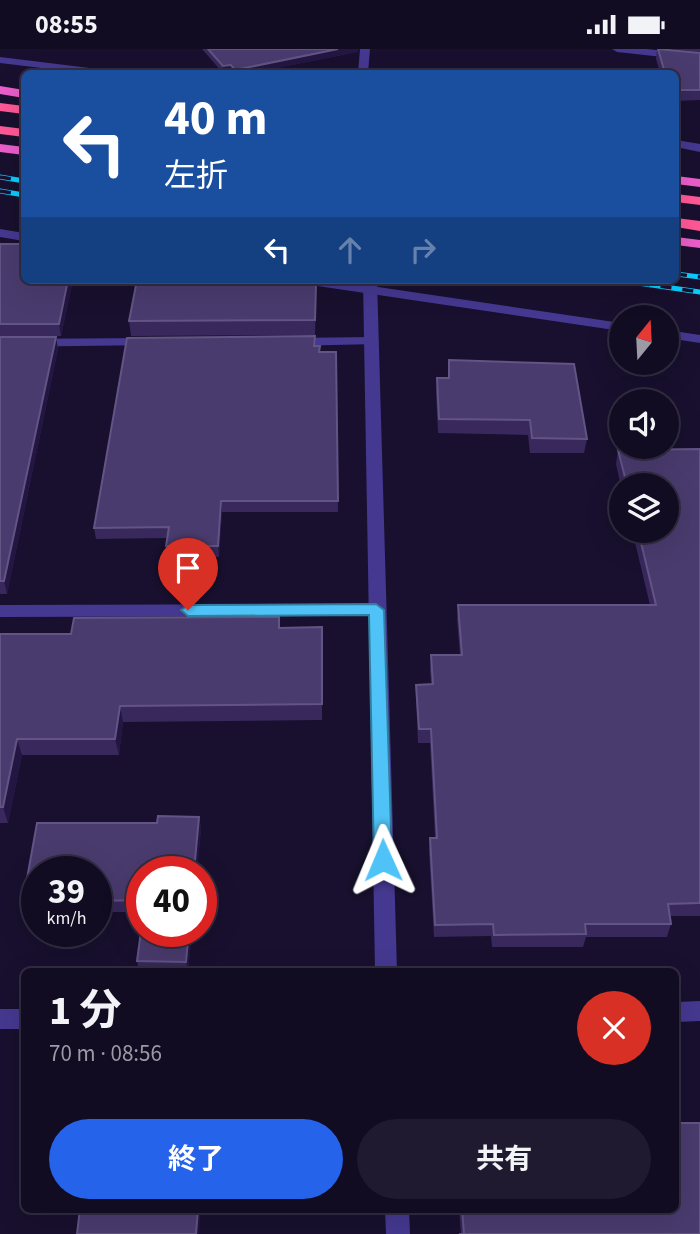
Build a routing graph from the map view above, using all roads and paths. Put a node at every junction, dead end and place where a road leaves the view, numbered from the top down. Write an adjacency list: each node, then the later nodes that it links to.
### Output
1 (365, 49): 6 (street)
2 (617, 49): 3 (street)
3 (700, 58)
4 (0, 60): 5 (street)
5 (73, 70)
6 (363, 70)
7 (0, 90): 8 (highway)
8 (21, 94)
9 (0, 107): 10 (highway)
10 (21, 110)
11 (0, 130): 12 (highway)
12 (21, 133)
13 (679, 145): 15 (street)
14 (0, 148): 16 (highway)
15 (700, 148)
16 (21, 151)
17 (679, 180): 18 (highway)
18 (700, 183)
19 (679, 198): 20 (highway)
20 (700, 201)
21 (679, 223): 22 (highway)
22 (700, 226)
23 (0, 233): 24 (street)
24 (21, 236)
25 (679, 241): 26 (highway)
26 (700, 244)
27 (371, 285): 28 (street); 31 (street)
28 (609, 325)
29 (679, 336): 30 (street)
30 (700, 339)
31 (372, 341): 33 (street); 35 (street)
32 (165, 342): 34 (street)
33 (276, 342)
34 (0, 343)
35 (376, 610): 36 (street); 37 (street)
36 (0, 611)
37 (386, 968)
38 (700, 1011): 39 (street)
39 (679, 1012)
40 (0, 1019): 41 (street)
41 (21, 1019)
42 (397, 1213): 43 (street)
43 (398, 1234)

